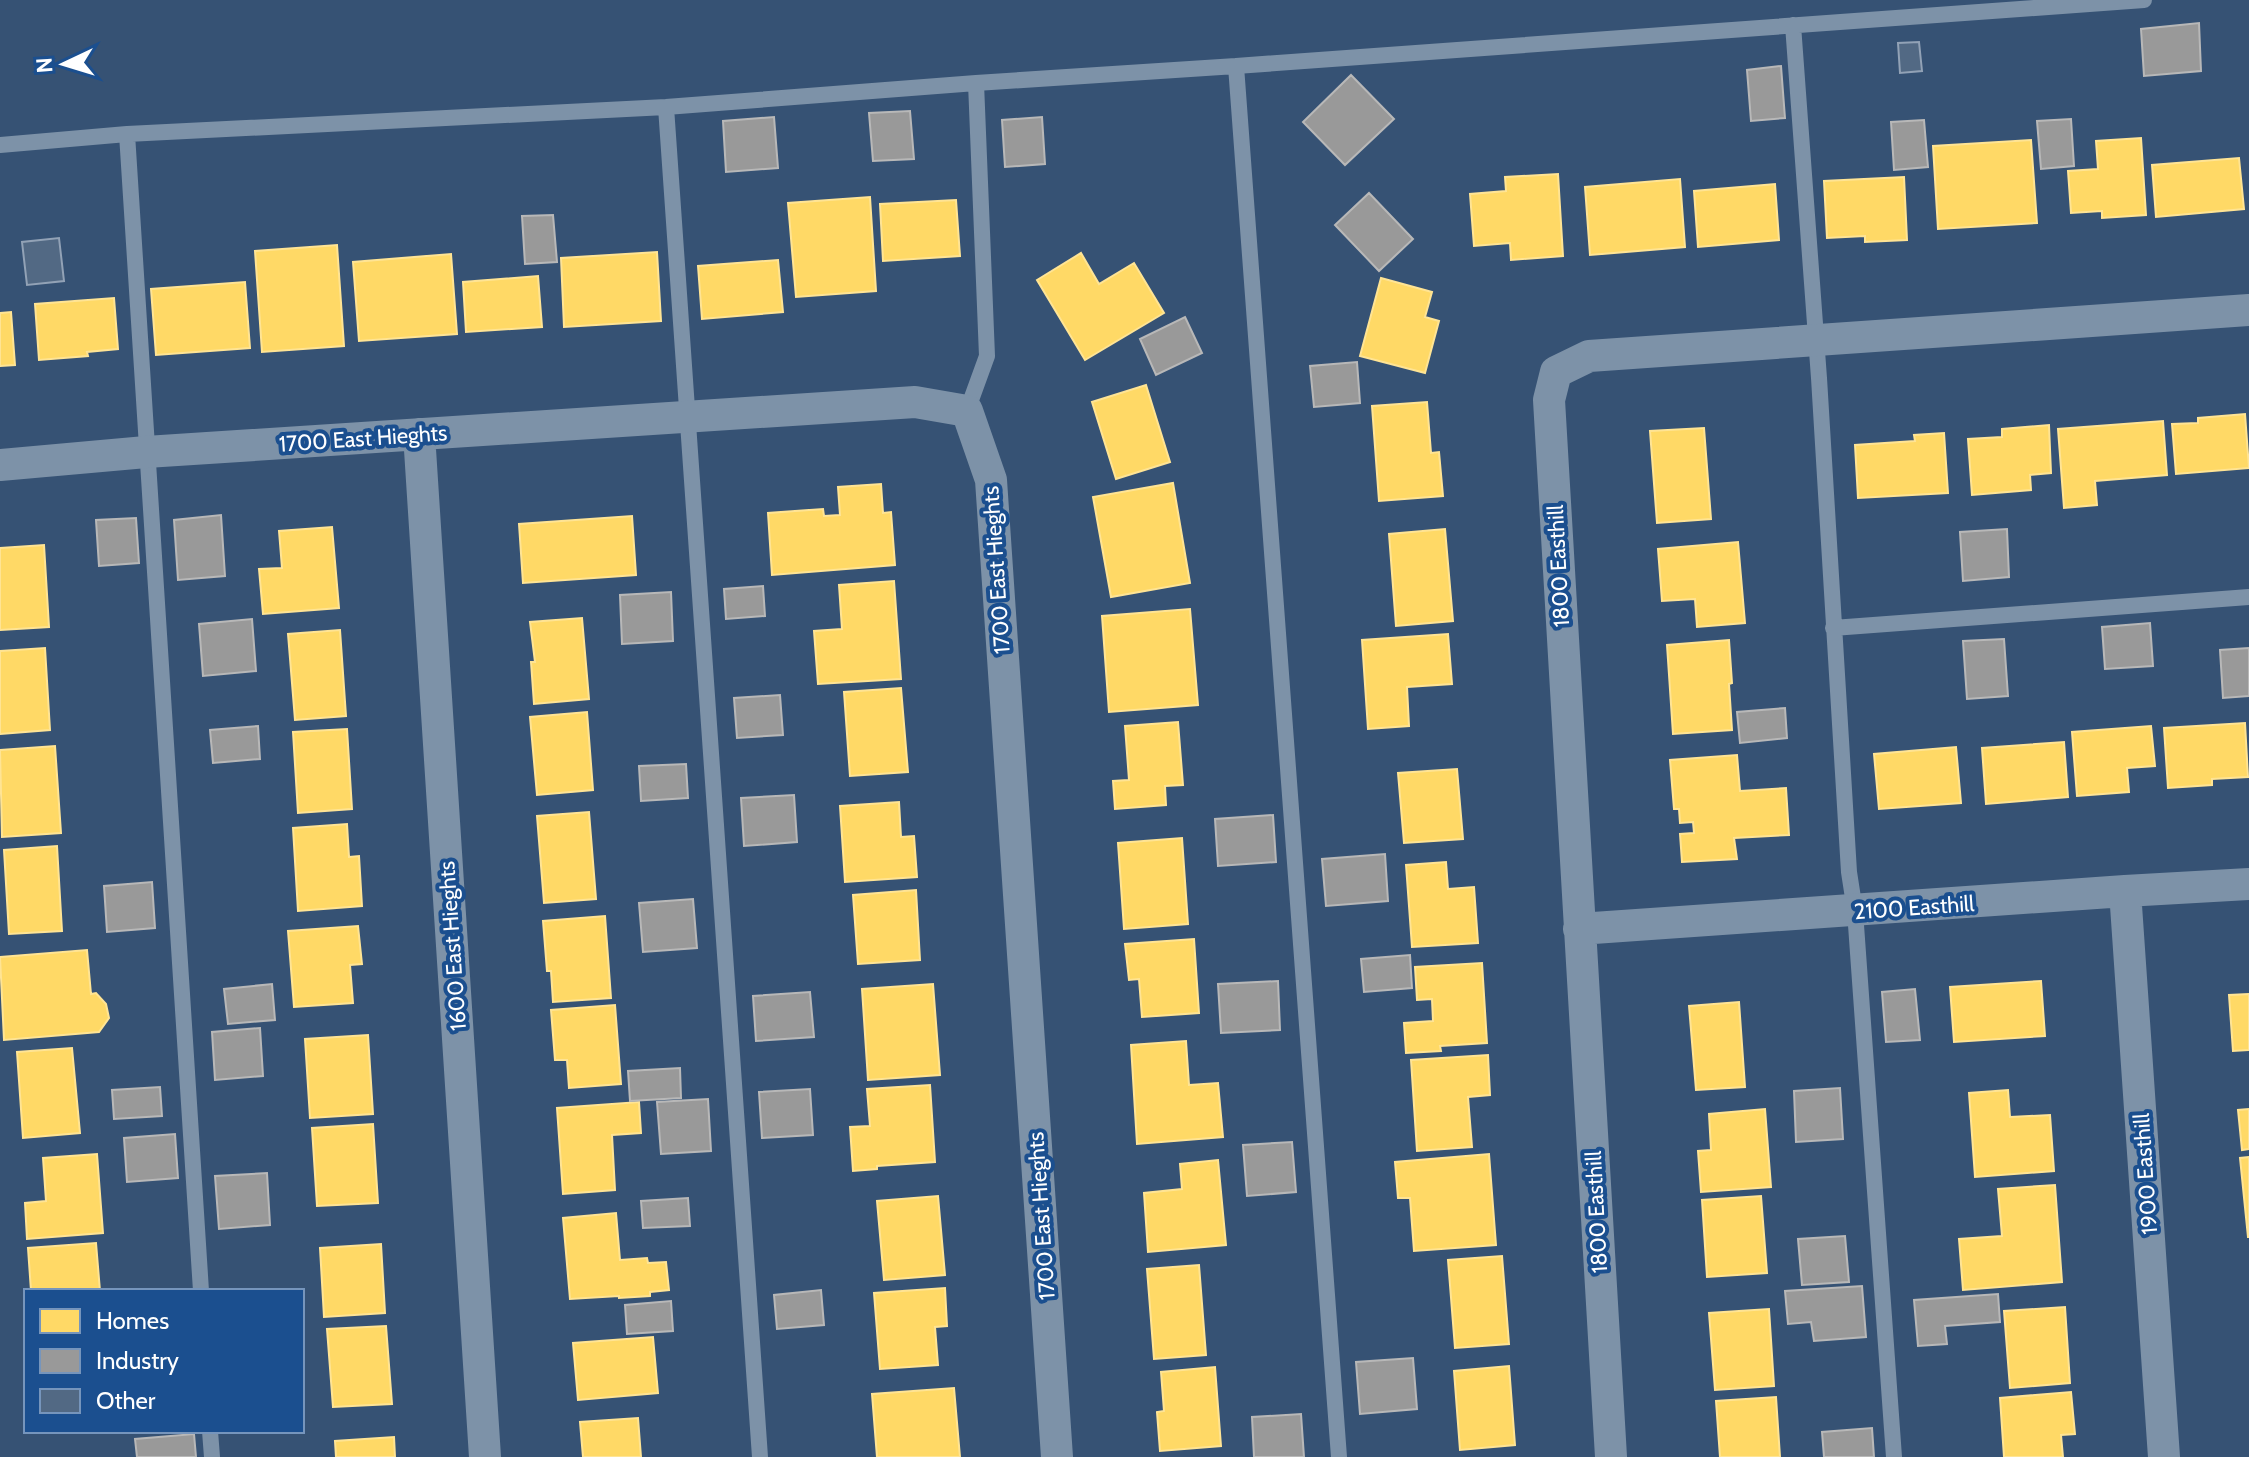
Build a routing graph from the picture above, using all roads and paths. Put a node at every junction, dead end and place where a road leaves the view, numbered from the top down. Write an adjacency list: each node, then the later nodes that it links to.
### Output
1 (2144, 0): 2 (lane)
2 (1793, 25): 3 (lane); 9 (lane)
3 (1236, 66): 4 (lane); 27 (lane)
4 (976, 83): 5 (lane); 10 (lane)
5 (666, 107): 6 (lane); 11 (lane)
6 (127, 134): 7 (lane); 13 (lane)
7 (0, 145)
8 (2249, 310): 9 (street, 1800 Easthill)
9 (1816, 340): 16 (lane); 20 (street, 1800 Easthill)
10 (967, 411): 11 (street, 1700 East Hieghts); 26 (street, 1700 East Hieghts)
11 (688, 416): 12 (street, 1700 East Hieghts); 25 (lane)
12 (419, 434): 13 (street, 1700 East Hieghts); 24 (street, 1600 East Hieghts)
13 (146, 452): 14 (street, 1700 East Hieghts); 21 (lane)
14 (0, 465)
15 (2249, 597): 16 (lane)
16 (1833, 628): 19 (lane)
17 (2249, 884): 18 (street, 2100 Easthill)
18 (2125, 891): 19 (street, 2100 Easthill); 30 (street, 1900 Easthill)
19 (1855, 911): 20 (street, 2100 Easthill); 29 (lane)
20 (1579, 929): 28 (street, 1800 Easthill)
21 (201, 1289)
22 (210, 1433): 23 (lane)
23 (212, 1457)
24 (485, 1457)
25 (760, 1457)
26 (1057, 1457)
27 (1339, 1457)
28 (1611, 1457)
29 (1894, 1457)
30 (2164, 1457)

